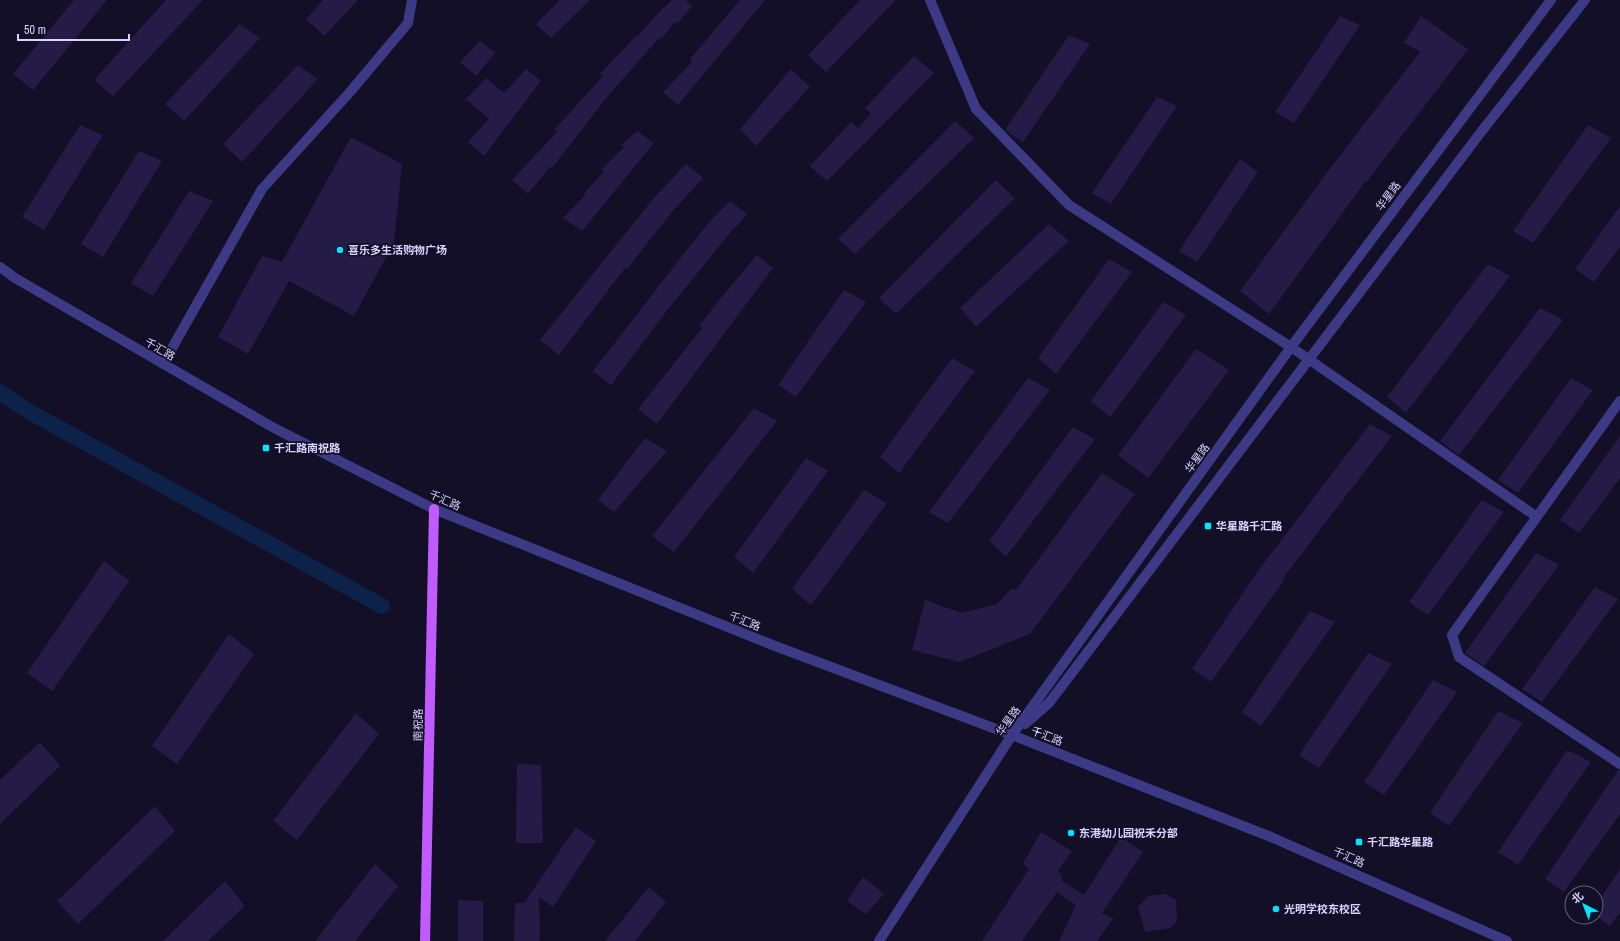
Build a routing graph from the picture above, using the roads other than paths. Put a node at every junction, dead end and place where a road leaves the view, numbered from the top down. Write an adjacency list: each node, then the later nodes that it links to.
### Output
1 (412, 0): 8 (street)
2 (930, 0): 6 (street)
3 (1551, 0): 6 (street, 华星路)
4 (1585, 0): 7 (street)
5 (0, 267): 8 (street, 千汇路)
6 (1291, 347): 7 (street); 12 (street, 华星路)
7 (1308, 359): 11 (street); 12 (street)
8 (162, 364): 10 (street, 千汇路)
9 (1620, 401): 11 (street)
10 (434, 510): 12 (street, 千汇路); 14 (main road, 南祝路)
11 (1537, 517): 13 (street)
12 (1012, 735): 15 (street, 华星路); 16 (street, 千汇路)
13 (1620, 764)
14 (425, 941)
15 (879, 941)
16 (1508, 941)

